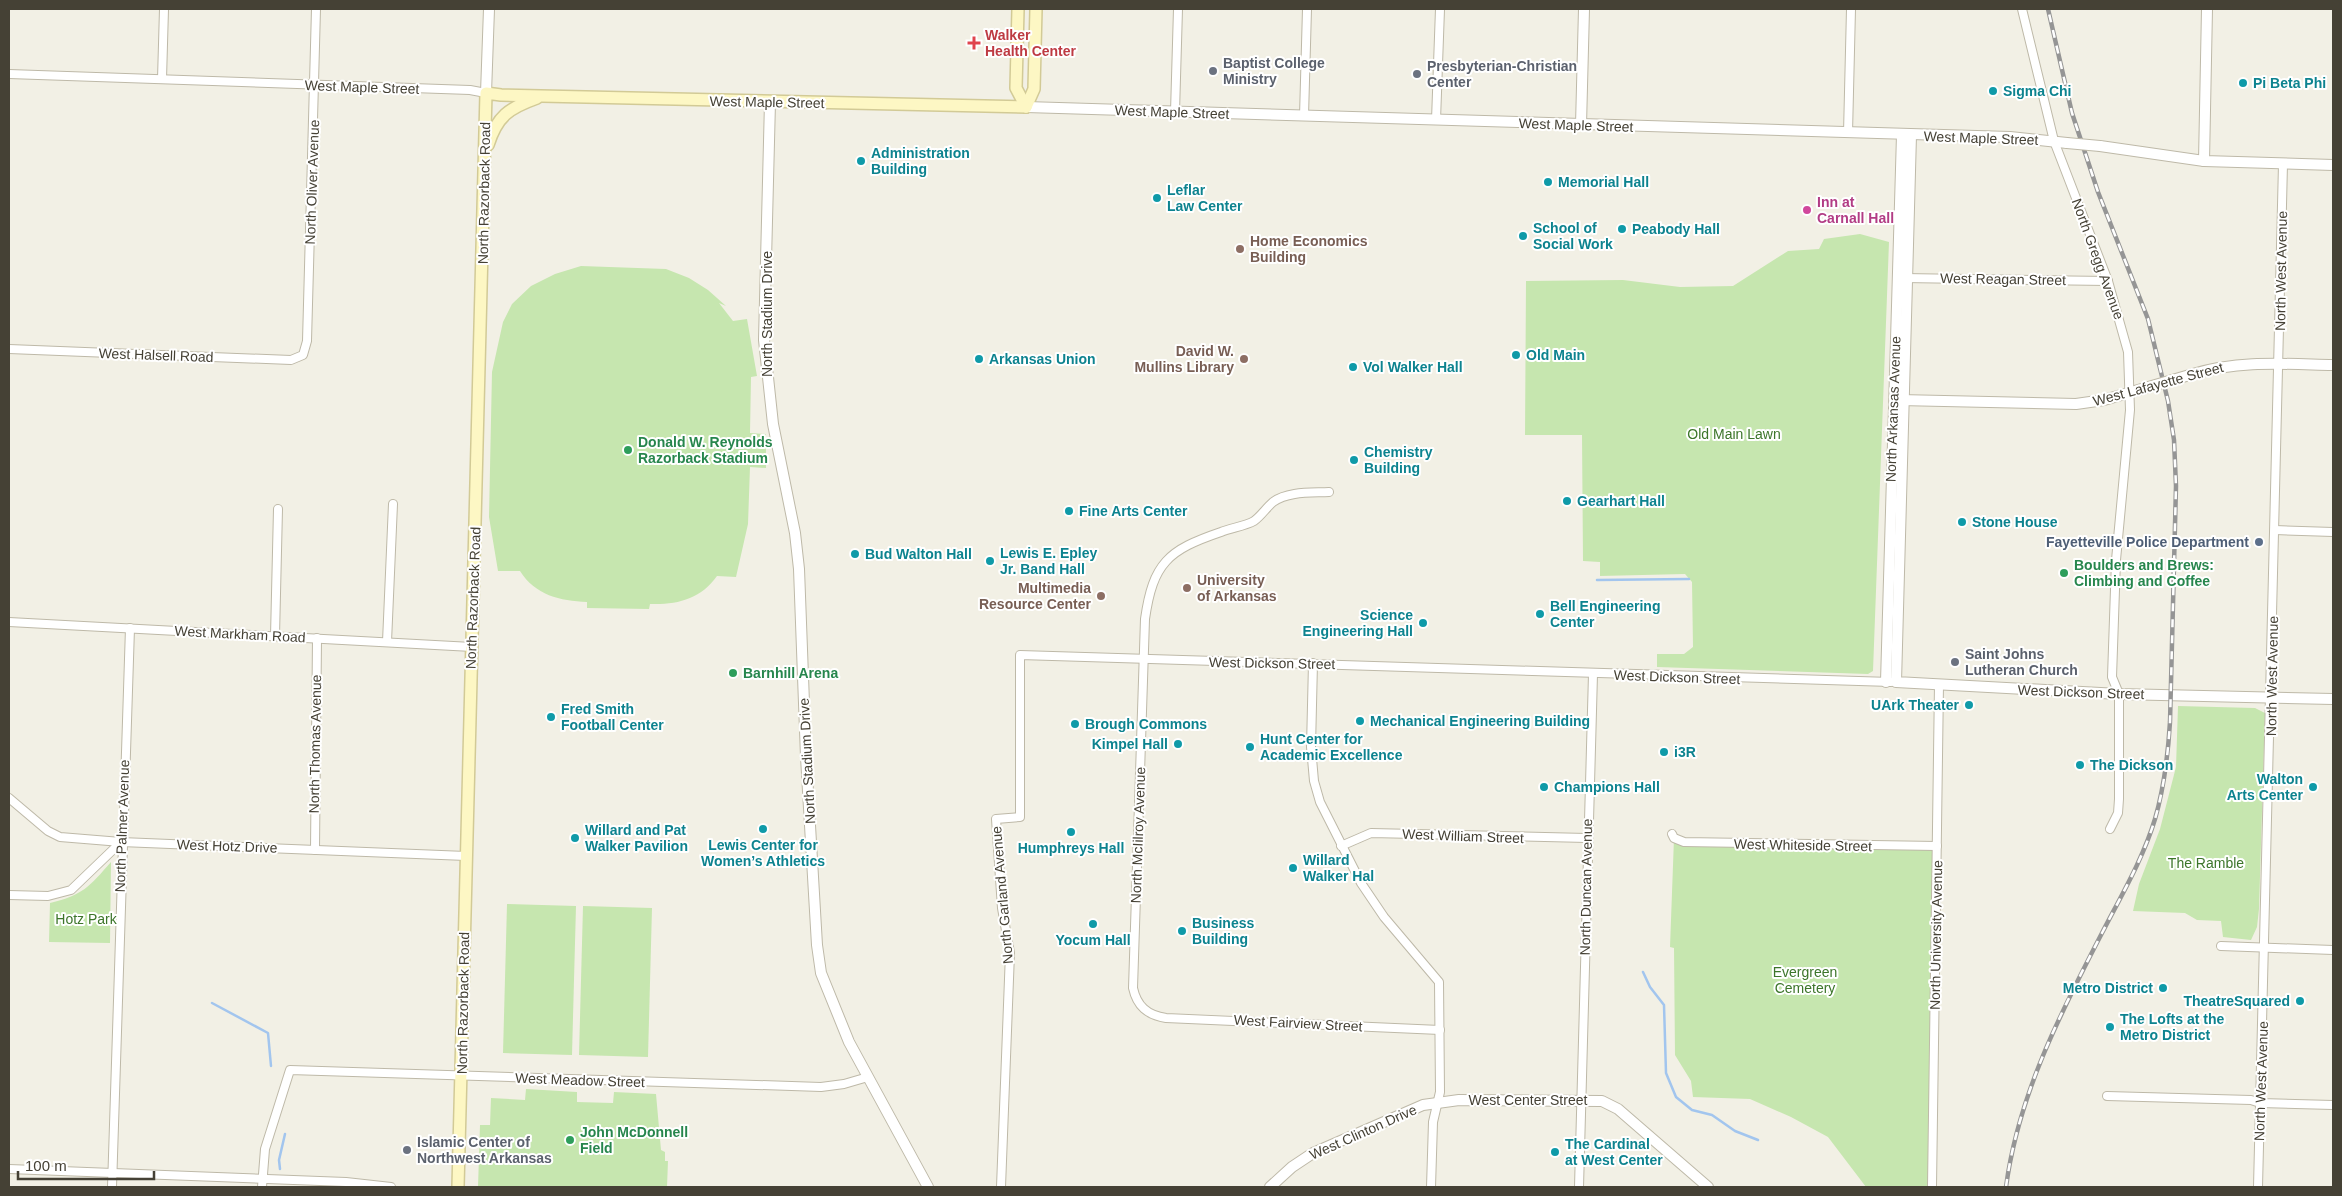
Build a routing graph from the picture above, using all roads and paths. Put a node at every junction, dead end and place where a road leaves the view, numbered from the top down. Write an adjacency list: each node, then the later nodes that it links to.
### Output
1 (164, 9): 14 (street)
2 (316, 9): 15 (street, North Oliver Avenue)
3 (489, 9): 16 (street, North Razorback Road)
4 (1018, 9): 19 (main road)
5 (1036, 9): 19 (main road)
6 (1178, 9): 20 (street)
7 (1307, 9): 21 (street)
8 (1440, 9): 22 (street)
9 (1584, 9): 23 (street)
10 (1851, 9): 24 (street)
11 (2022, 9): 26 (street, North Gregg Avenue)
12 (2207, 9): 28 (street)
13 (9, 74): 14 (street, West Maple Street)
14 (162, 79): 15 (street, West Maple Street)
15 (314, 86): 16 (street, West Maple Street); 34 (street, North Oliver Avenue)
16 (486, 93): 17 (main road, West Maple Street); 27 (main road, North Razorback Road)
17 (542, 96): 18 (main road, West Maple Street); 27 (main road)
18 (770, 102): 19 (main road, West Maple Street); 75 (street, North Stadium Drive)
19 (1026, 107): 20 (street, West Maple Street)
20 (1176, 112): 21 (street, West Maple Street)
21 (1304, 116): 22 (street, West Maple Street)
22 (1436, 120): 23 (street, West Maple Street)
23 (1580, 125): 24 (street, West Maple Street)
24 (1848, 133): 25 (street, West Maple Street)
25 (1907, 135): 26 (street, West Maple Street); 31 (street, North Arkansas Avenue)
26 (2054, 141): 28 (street, West Maple Street, bridge); 32 (street, North Gregg Avenue)
27 (485, 159): 49 (main road, North Razorback Road)
28 (2204, 162): 29 (street, West Maple Street)
29 (2283, 164): 30 (street, West Maple Street); 35 (street, North West Avenue)
30 (2333, 165)
31 (1902, 278): 32 (street, West Reagan Street); 38 (street, North Arkansas Avenue)
32 (2108, 281): 37 (street, North Gregg Avenue)
33 (9, 349): 34 (street, West Halsell Road)
34 (303, 355)
35 (2278, 364): 36 (street, West Lafayette Street); 37 (street, West Lafayette Street, bridge); 42 (street, North West Avenue)
36 (2333, 365)
37 (2129, 393): 38 (street, West Lafayette Street); 56 (street, North Gregg Avenue)
38 (1899, 400): 54 (street, North Arkansas Avenue)
39 (1329, 492): 51 (street, North McIilroy Avenue)
40 (393, 504): 48 (street)
41 (278, 509): 46 (street)
42 (2275, 530): 43 (street); 57 (street, North West Avenue)
43 (2333, 532)
44 (9, 622): 45 (street, West Markham Road)
45 (130, 628): 46 (street, West Markham Road); 63 (street, North Palmer Avenue)
46 (275, 636): 47 (street, West Markham Road)
47 (317, 638): 48 (street, West Markham Road); 66 (street, North Thomas Avenue)
48 (387, 642): 49 (street, West Markham Road)
49 (472, 646): 67 (main road, North Razorback Road)
50 (1020, 654): 51 (street, West Dickson Street); 89 (street, North Garland Avenue)
51 (1143, 659): 52 (street, West Dickson Street); 72 (street, North McIilroy Avenue)
52 (1313, 663): 53 (street, West Dickson Street); 64 (street)
53 (1593, 674): 54 (street, West Dickson Street); 62 (street, North Duncan Avenue)
54 (1891, 682): 55 (street, West Dickson Street)
55 (1939, 684): 56 (street, West Dickson Street); 65 (street, North University Avenue)
56 (2120, 694): 57 (street, West Dickson Street); 60 (street, North Gregg Avenue)
57 (2272, 698): 58 (street, West Dickson Street); 70 (street, North West Avenue)
58 (2333, 699)
59 (9, 798): 63 (street, West Hotz Drive)
60 (2110, 829)
61 (1672, 834): 65 (street, West Whiteside Street)
62 (1587, 838): 64 (street, West William Street); 77 (street, North Duncan Avenue)
63 (121, 842): 66 (street, West Hotz Drive); 68 (street); 82 (street, North Palmer Avenue)
64 (1341, 846): 73 (street)
65 (1938, 846): 94 (street, North University Avenue)
66 (315, 850): 67 (street, West Hotz Drive)
67 (466, 856): 74 (main road, North Razorback Road)
68 (9, 895)
69 (2221, 946): 70 (street)
70 (2266, 947): 71 (street); 79 (street, North West Avenue)
71 (2333, 950)
72 (1157, 1017): 73 (street, West Fairview Street)
73 (1440, 1030): 78 (street)
74 (462, 1076): 75 (street, West Meadow Street); 83 (street, West Meadow Street); 87 (main road, North Razorback Road)
75 (868, 1077): 88 (street, North Stadium Drive)
76 (2107, 1096): 79 (street)
77 (1581, 1100): 78 (street, West Center Street); 92 (street, North Duncan Avenue); 93 (street, West Center Street)
78 (1437, 1102): 90 (street, West Clinton Drive); 91 (street)
79 (2260, 1103): 80 (street); 95 (street, North West Avenue)
80 (2333, 1105)
81 (9, 1169): 82 (street)
82 (112, 1174): 83 (street); 84 (street, North Palmer Avenue)
83 (263, 1179): 85 (street); 86 (street)
84 (112, 1187)
85 (262, 1187)
86 (391, 1187)
87 (458, 1187)
88 (928, 1187)
89 (1001, 1187)
90 (1270, 1187)
91 (1431, 1187)
92 (1579, 1187)
93 (1708, 1187)
94 (1932, 1187)
95 (2258, 1187)

